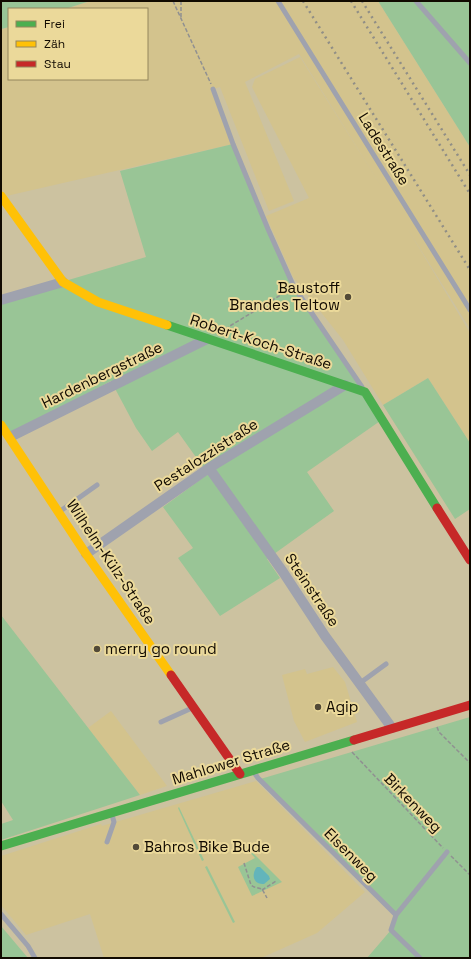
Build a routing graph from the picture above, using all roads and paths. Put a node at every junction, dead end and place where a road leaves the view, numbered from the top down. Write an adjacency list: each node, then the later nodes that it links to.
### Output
1 (173, 1): 5 (path)
2 (181, 1): 5 (path)
3 (278, 1): 12 (lane, Ladestraße)
4 (416, 1): 6 (lane)
5 (181, 18): 7 (path)
6 (470, 64)
7 (213, 89): 10 (lane)
8 (1, 196): 9 (street, Robert-Koch-Straße)
9 (63, 282): 11 (street); 13 (street, Robert-Koch-Straße)
10 (294, 287): 13 (path); 15 (lane)
11 (1, 300)
12 (470, 310)
13 (207, 339): 14 (street, Robert-Koch-Straße); 17 (street, Hardenbergstraße)
14 (345, 385): 15 (street, Robert-Koch-Straße); 18 (street, Pestalozzistraße)
15 (365, 392): 22 (street)
16 (1, 425): 17 (street, Wilhelm-Külz-Straße)
17 (10, 437): 20 (street, Wilhelm-Külz-Straße)
18 (210, 468): 21 (street, Pestalozzistraße); 24 (street, Steinstraße)
19 (97, 486): 20 (lane)
20 (59, 512): 21 (street, Wilhelm-Külz-Straße)
21 (86, 554): 26 (street, Wilhelm-Külz-Straße)
22 (470, 560)
23 (386, 664): 24 (lane)
24 (360, 683): 29 (street, Steinstraße)
25 (470, 705): 27 (street, Mahlower Straße)
26 (193, 707): 28 (lane); 33 (street, Wilhelm-Külz-Straße)
27 (431, 716): 29 (street, Mahlower Straße); 31 (path)
28 (161, 722)
29 (392, 728): 30 (street, Mahlower Straße)
30 (349, 741): 32 (street, Mahlower Straße); 37 (path, Birkenweg)
31 (470, 763)
32 (253, 770): 33 (street, Mahlower Straße); 44 (lane, Elsenweg)
33 (240, 774): 34 (street, Mahlower Straße)
34 (111, 813): 35 (lane); 36 (street, Mahlower Straße)
35 (107, 842)
36 (1, 846)
37 (447, 852): 39 (path, Birkenweg); 44 (lane)
38 (244, 864): 41 (path)
39 (470, 875)
40 (276, 881): 41 (path)
41 (262, 890): 42 (path)
42 (267, 898)
43 (1, 914): 45 (lane)
44 (396, 916): 46 (lane)
45 (35, 958)
46 (420, 958)

